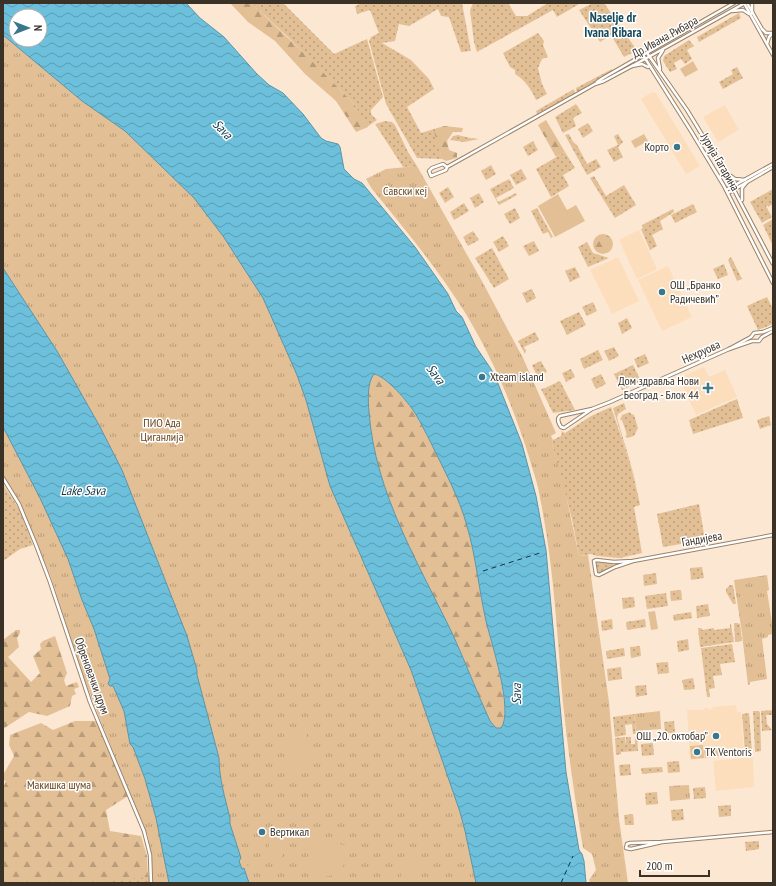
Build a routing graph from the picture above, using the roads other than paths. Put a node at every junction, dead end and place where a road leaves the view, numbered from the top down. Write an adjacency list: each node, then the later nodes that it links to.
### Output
1 (745, 3): 4 (street, Др Ивана Рибара); 5 (street)
2 (752, 3): 5 (street)
3 (733, 4): 9 (street, Др Ивана Рибара)
4 (730, 11): 5 (street); 8 (street, Др Ивана Рибара)
5 (751, 13): 6 (street); 7 (street)
6 (773, 33): 7 (street)
7 (767, 44): 11 (street)
8 (665, 48): 12 (street, Др Ивана Рибара); 16 (street)
9 (647, 53): 10 (street, Др Ивана Рибара); 12 (street, Јурија Гагарина)
10 (643, 55): 13 (street, Јурија Гагарина); 17 (street, Др Ивана Рибара)
11 (773, 55)
12 (650, 56): 13 (street, Др Ивана Рибара); 16 (street, Јурија Гагарина)
13 (644, 59): 14 (street, Др Ивана Рибара); 15 (street, Јурија Гагарина)
14 (632, 66): 15 (street); 17 (street, Др Ивана Рибара)
15 (651, 70): 24 (street, Јурија Гагарина)
16 (661, 71): 21 (street, Јурија Гагарина)
17 (595, 84): 19 (street, Др Ивана Рибара)
18 (773, 164): 22 (street)
19 (447, 167): 19 (street, Др Ивана Рибара)
20 (773, 167): 22 (street)
21 (724, 170): 22 (street); 23 (street, Јурија Гагарина)
22 (746, 181): 23 (street); 25 (street)
23 (734, 188): 24 (street); 25 (street, Јурија Гагарина)
24 (727, 192): 27 (street, Јурија Гагарина)
25 (743, 205): 26 (street, Јурија Гагарина)
26 (773, 264)
27 (773, 283)
28 (773, 328): 30 (street)
29 (773, 331): 32 (street)
30 (759, 333): 31 (street); 32 (street)
31 (752, 336): 33 (street); 34 (street, Нехруова)
32 (761, 338): 33 (street)
33 (754, 340): 34 (street, Нехруова)
34 (729, 350): 35 (street, Нехруова)
35 (592, 409): 35 (street, Нехруова)
36 (3, 478): 41 (street, Обреновачки друм)
37 (773, 535): 38 (street, Гандијева)
38 (633, 561): 38 (street, Гандијева)
39 (773, 832): 40 (street)
40 (662, 842): 40 (street)
41 (151, 883)

